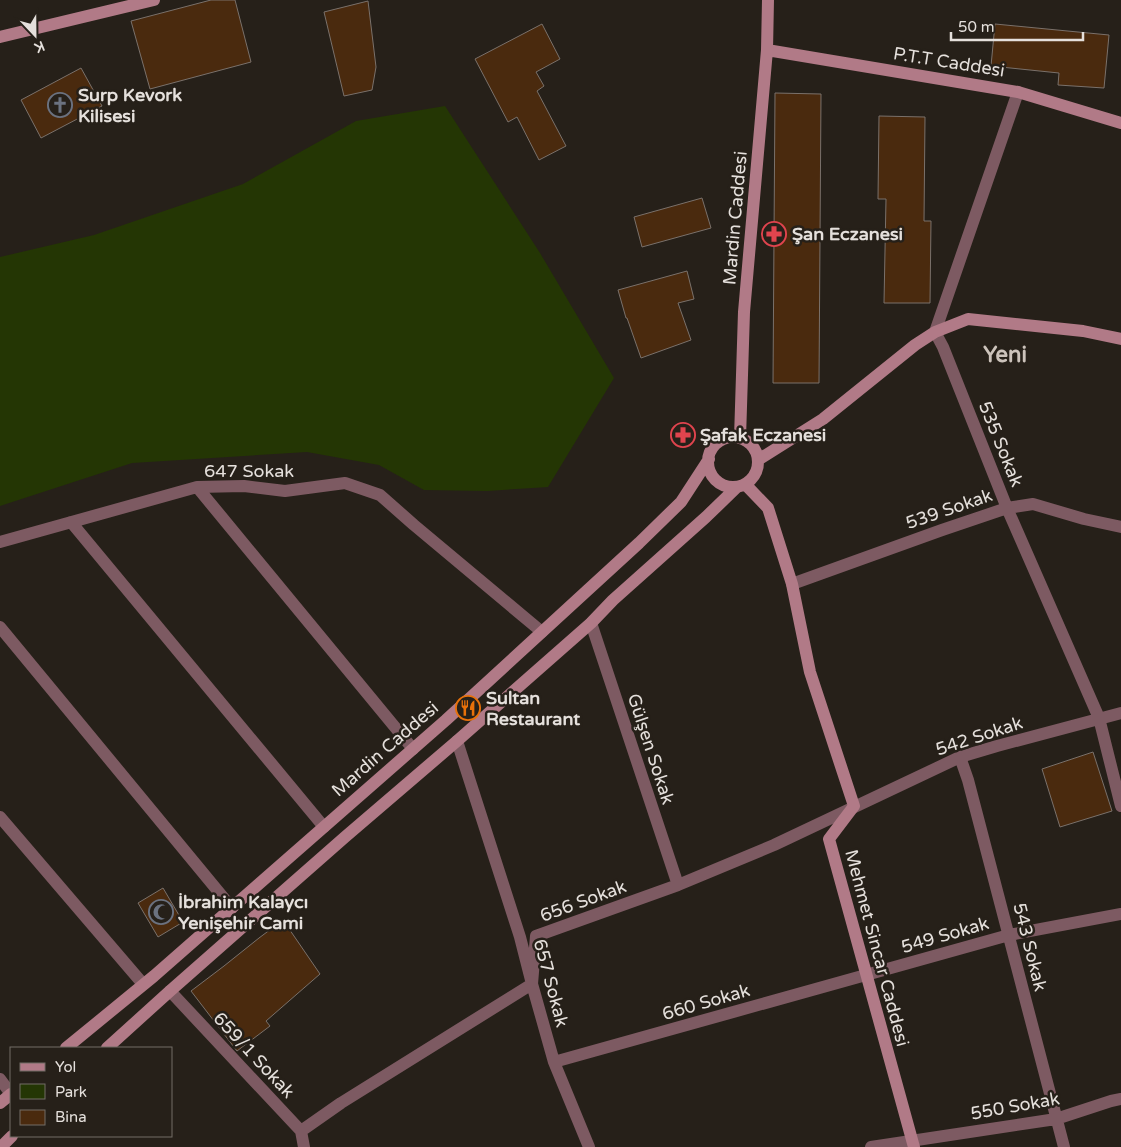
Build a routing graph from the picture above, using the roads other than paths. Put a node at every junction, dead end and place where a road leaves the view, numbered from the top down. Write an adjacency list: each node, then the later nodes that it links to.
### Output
1 (154, 0): 3 (street)
2 (768, 0): 4 (street, Mardin Caddesi)
3 (0, 37)
4 (768, 50): 5 (street, P.T.T Caddesi); 9 (street, Mardin Caddesi)
5 (1018, 92): 6 (street, P.T.T Caddesi); 7 (street)
6 (1121, 123)
7 (935, 332): 8 (street); 11 (street); 14 (street, 535 Sokak)
8 (1121, 340)
9 (740, 438): 10 (street, Mardin Caddesi); 11 (street)
10 (709, 458): 12 (street); 21 (street, Mardin Caddesi)
11 (758, 460): 12 (street)
12 (741, 485): 18 (street); 19 (street)
13 (197, 487): 15 (street, 647 Sokak); 21 (street, 647 Sokak); 25 (street)
14 (1007, 508): 16 (street, 539 Sokak); 18 (street, 539 Sokak); 23 (street, 535 Sokak)
15 (70, 522): 17 (street, 647 Sokak); 30 (street)
16 (1121, 527)
17 (0, 542)
18 (792, 584): 27 (street)
19 (591, 623): 24 (street); 31 (street, Gülşen Sokak)
20 (0, 627): 32 (street)
21 (542, 632): 25 (street, Mardin Caddesi)
22 (1121, 713): 23 (street, 542 Sokak)
23 (1100, 718): 26 (street, 542 Sokak); 28 (street, 535 Sokak)
24 (457, 741): 37 (street, 657 Sokak); 38 (street)
25 (413, 748): 30 (street, Mardin Caddesi)
26 (960, 757): 27 (street, 542 Sokak); 34 (street, 543 Sokak)
27 (854, 806): 31 (street, 656 Sokak); 35 (street, Mehmet Sincar Caddesi)
28 (1121, 806)
29 (0, 817): 36 (street)
30 (324, 827): 32 (street, Mardin Caddesi)
31 (678, 885): 37 (street, 656 Sokak)
32 (232, 908): 36 (street, Mardin Caddesi)
33 (1121, 914): 34 (street, 549 Sokak)
34 (1009, 936): 35 (street, 549 Sokak); 47 (street, 543 Sokak)
35 (867, 975): 41 (street, 660 Sokak); 50 (street, Mehmet Sincar Caddesi)
36 (144, 984): 39 (street, Mardin Caddesi)
37 (532, 984): 41 (street, 657 Sokak); 48 (street)
38 (170, 991): 40 (street); 48 (street, 659/1 Sokak)
39 (67, 1047)
40 (108, 1047)
41 (554, 1062): 53 (street, 657 Sokak)
42 (0, 1079): 43 (street)
43 (10, 1093)
44 (10, 1095): 46 (street)
45 (1121, 1099): 47 (street, 550 Sokak)
46 (0, 1103)
47 (1056, 1119): 50 (street, 550 Sokak); 55 (street, 543 Sokak)
48 (301, 1130): 52 (street)
49 (11, 1137): 51 (street)
50 (913, 1144): 54 (street, 550 Sokak)
51 (1, 1147)
52 (304, 1147)
53 (589, 1147)
54 (871, 1147)
55 (1064, 1147)

